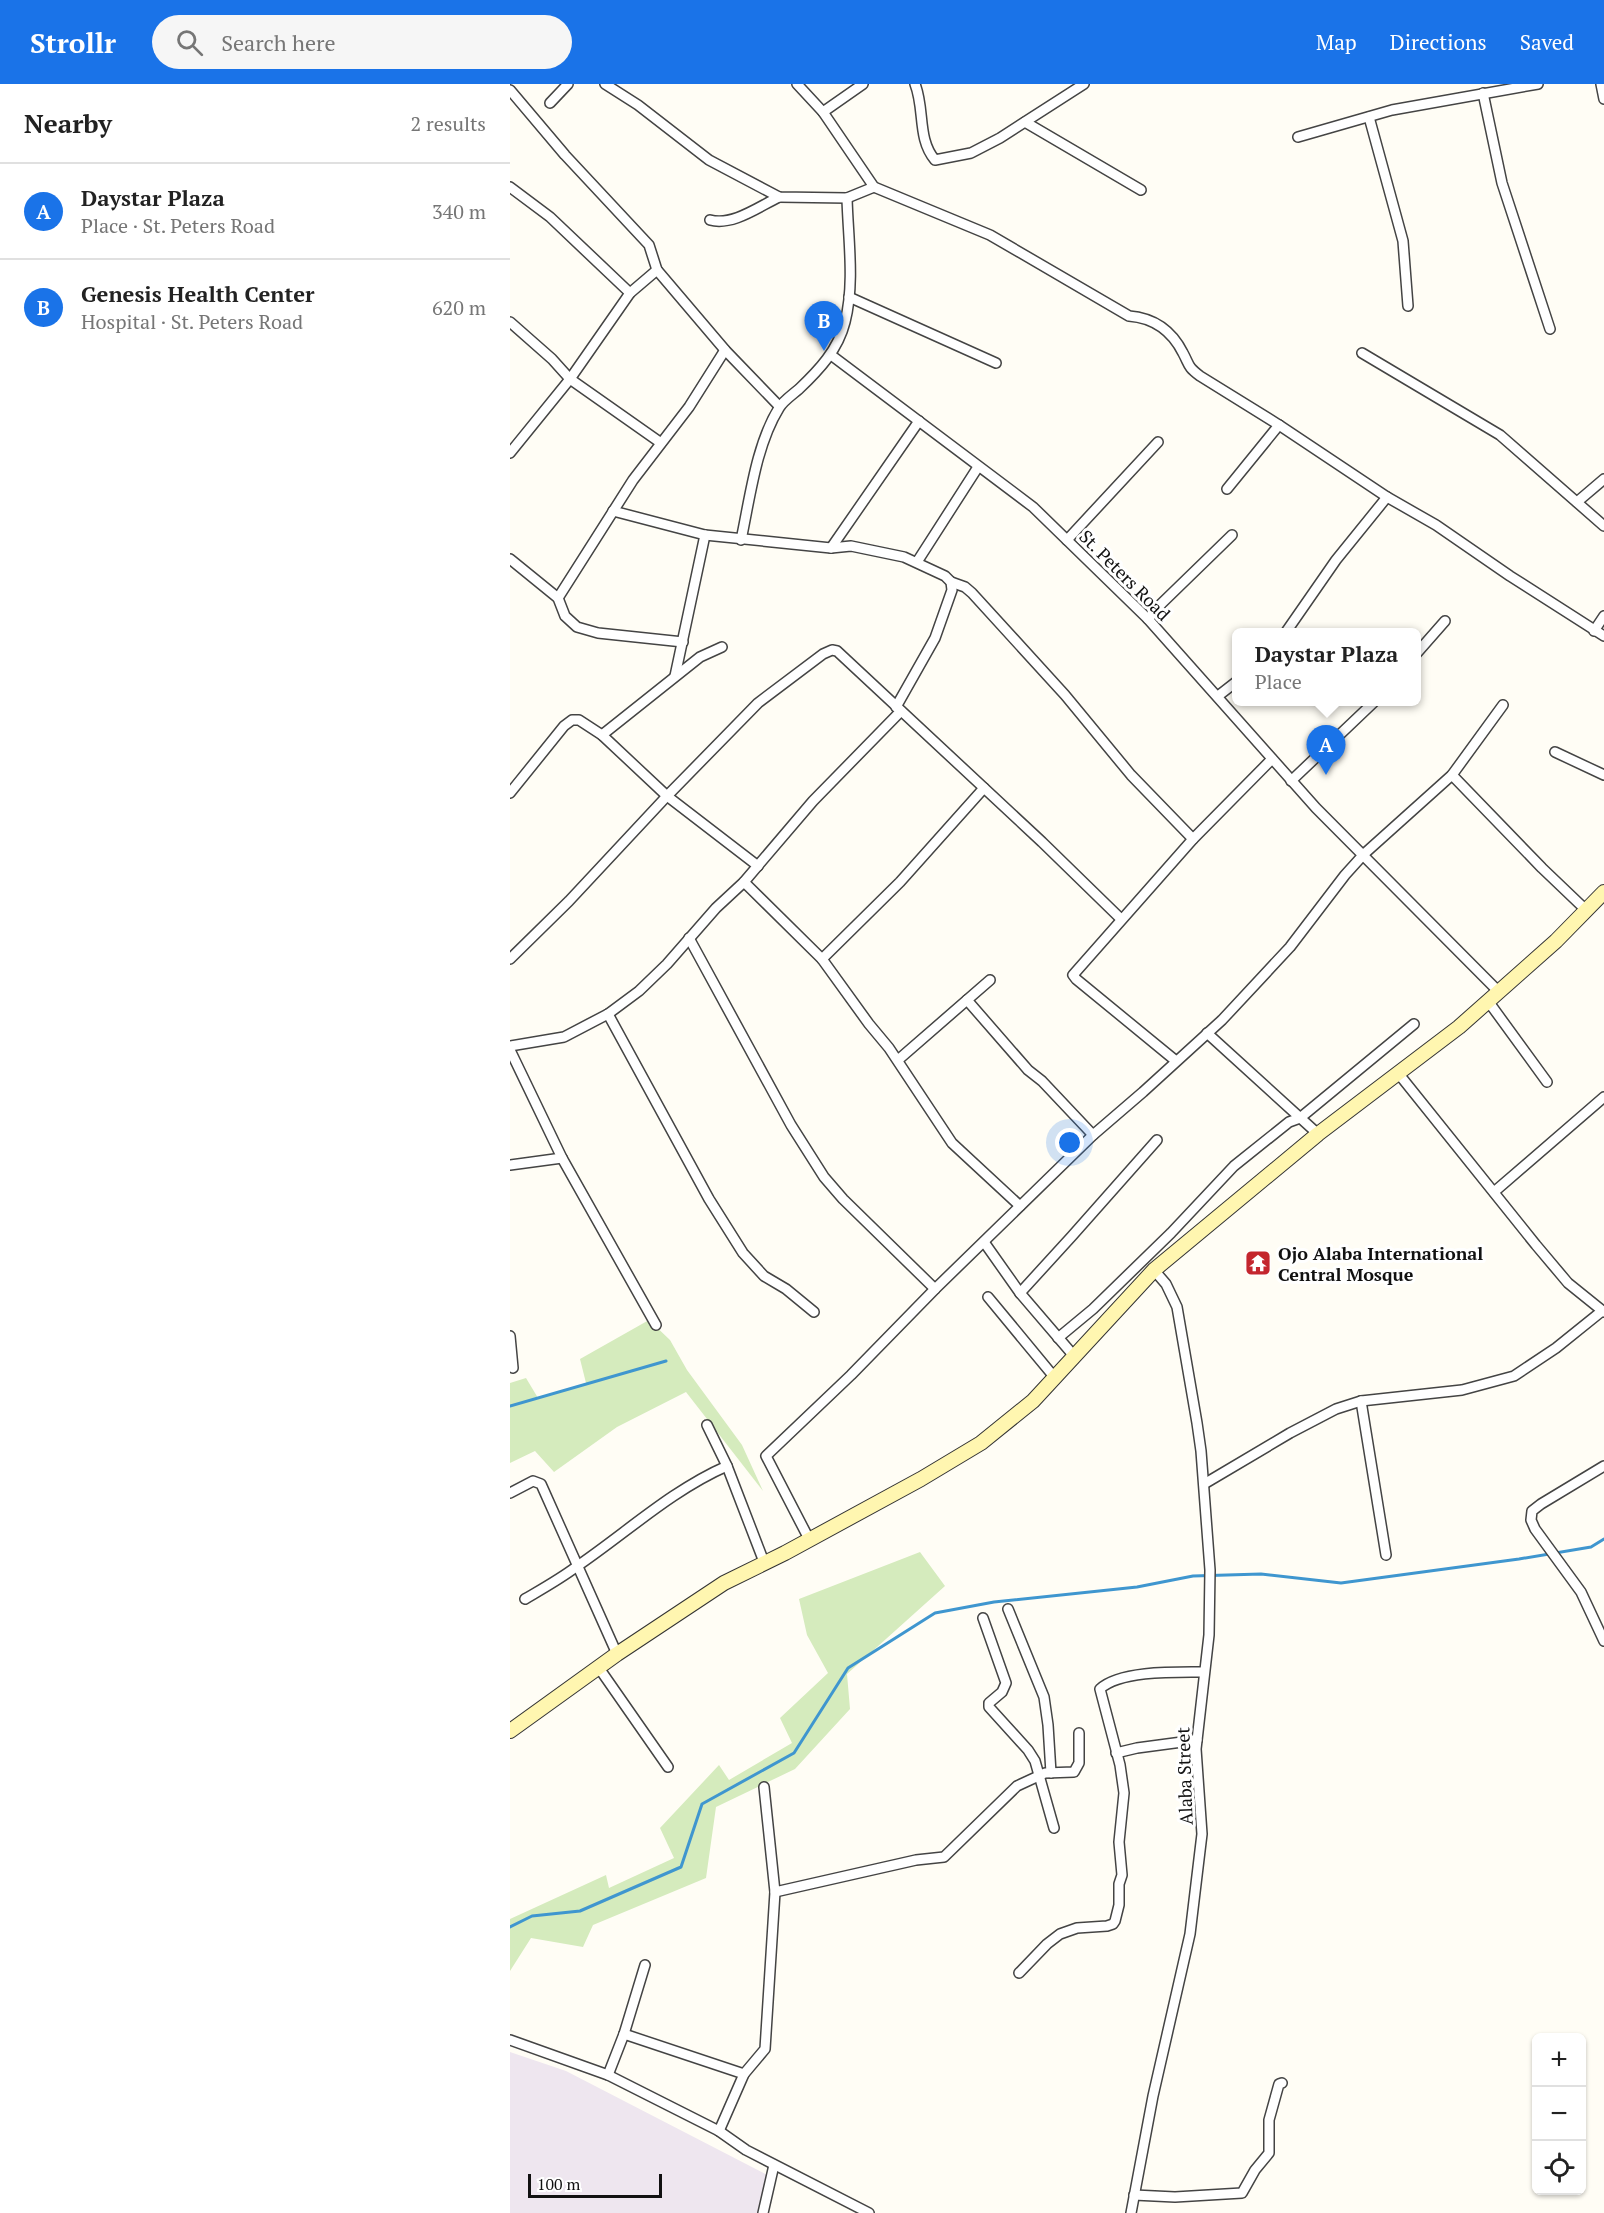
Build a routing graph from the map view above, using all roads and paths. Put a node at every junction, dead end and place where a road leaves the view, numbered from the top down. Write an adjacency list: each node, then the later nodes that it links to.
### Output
1 (568, 84): 12 (street)
2 (605, 84): 20 (street)
3 (797, 84): 13 (street)
4 (863, 84): 13 (street)
5 (915, 84): 15 (street)
6 (1084, 84): 15 (street)
7 (1538, 84): 10 (street)
8 (1601, 84): 11 (street)
9 (510, 90): 23 (street)
10 (1483, 93): 14 (street); 28 (street)
11 (1604, 99)
12 (550, 103)
13 (823, 112): 18 (street)
14 (1369, 117): 16 (street); 26 (street)
15 (1024, 122): 19 (street)
16 (1298, 137)
17 (510, 187): 24 (street)
18 (874, 187): 21 (street); 36 (street)
19 (1141, 190)
20 (779, 197): 21 (street); 22 (street)
21 (847, 198): 25 (street)
22 (710, 220)
23 (657, 270): 24 (street); 29 (street)
24 (630, 293): 33 (street)
25 (849, 297): 31 (street); 32 (street)
26 (1408, 306)
27 (510, 322): 33 (street)
28 (1550, 329)
29 (725, 350): 34 (street); 38 (street)
30 (1362, 353): 44 (street)
31 (831, 355): 34 (street); 35 (street, St. Peters Road)
32 (996, 363)
33 (570, 379): 38 (street); 39 (street)
34 (779, 406): 49 (street)
35 (919, 421): 40 (street, St. Peters Road); 51 (street)
36 (1280, 425): 42 (street); 43 (street)
37 (1158, 442): 50 (street)
38 (661, 443): 45 (street)
39 (511, 451)
40 (978, 466): 50 (street, St. Peters Road); 53 (street)
41 (1604, 479): 44 (street)
42 (1227, 489)
43 (1387, 497): 59 (street); 60 (street)
44 (1577, 502): 46 (street)
45 (612, 511): 47 (street); 55 (street)
46 (1604, 526)
47 (705, 535): 49 (street); 62 (street)
48 (1232, 535): 57 (street)
49 (741, 540): 51 (street)
50 (1067, 540): 57 (street, St. Peters Road)
51 (831, 548): 53 (street)
52 (510, 560): 55 (street)
53 (917, 562): 54 (street)
54 (951, 582): 70 (street); 80 (street)
55 (558, 598): 62 (street)
56 (1604, 616): 60 (street)
57 (1148, 620): 67 (street, St. Peters Road)
58 (1445, 621): 64 (street)
59 (1290, 628)
60 (1594, 631): 61 (street)
61 (1604, 636)
62 (682, 642): 65 (street)
63 (722, 646): 65 (street)
64 (1421, 648)
65 (675, 676): 71 (street)
66 (1232, 685): 67 (street)
67 (1218, 696): 73 (street, St. Peters Road)
68 (1503, 705): 74 (street)
69 (1370, 706): 76 (street)
70 (898, 709): 77 (street); 79 (street); 82 (street)
71 (602, 735): 78 (street); 79 (street)
72 (1555, 752): 75 (street)
73 (1272, 759): 76 (street, St. Peters Road); 80 (street)
74 (1452, 775): 81 (street); 85 (street)
75 (1604, 775)
76 (1291, 781): 81 (street, St. Peters Road)
77 (984, 788): 86 (street); 89 (street)
78 (510, 793)
79 (668, 796): 82 (street); 88 (street)
80 (1193, 839): 86 (street)
81 (1364, 854): 91 (street, St. Peters Road); 96 (street)
82 (758, 866): 83 (street)
83 (744, 882): 87 (street); 89 (street)
84 (1604, 892): 85 (main road)
85 (1587, 911): 91 (main road)
86 (1121, 919): 99 (street)
87 (689, 938): 94 (street); 113 (street)
88 (510, 959)
89 (822, 959): 98 (street)
90 (990, 980): 92 (street)
91 (1499, 992): 93 (main road)
92 (967, 1000): 98 (street); 105 (street)
93 (1488, 1001): 100 (main road); 101 (street)
94 (608, 1014): 97 (street); 117 (street)
95 (1414, 1024): 103 (street)
96 (1207, 1033): 99 (street); 103 (street)
97 (510, 1048): 107 (street)
98 (898, 1060): 110 (street)
99 (1176, 1061): 105 (street)
100 (1398, 1073): 104 (main road); 109 (street)
101 (1547, 1082)
102 (1604, 1097): 109 (street)
103 (1300, 1118): 104 (street); 120 (street)
104 (1318, 1134): 112 (main road)
105 (1093, 1135): 110 (street)
106 (1157, 1140): 114 (street)
107 (562, 1158): 108 (street); 118 (street)
108 (510, 1165)
109 (1494, 1192): 116 (street)
110 (1020, 1206): 111 (street)
111 (984, 1242): 113 (street); 114 (street)
112 (1154, 1270): 121 (main road); 128 (street, Alaba Street)
113 (935, 1289): 130 (street)
114 (1020, 1293): 120 (street)
115 (988, 1297): 123 (street)
116 (1603, 1311): 124 (street)
117 (814, 1312)
118 (656, 1325)
119 (510, 1336): 122 (street)
120 (1058, 1338): 121 (street)
121 (1074, 1356): 123 (main road)
122 (513, 1368)
123 (1055, 1378): 130 (main road)
124 (1361, 1401): 128 (street); 131 (street)
125 (708, 1425): 126 (street)
126 (727, 1466): 132 (street); 133 (street)
127 (1604, 1466): 137 (street)
128 (1204, 1484): 140 (street, Alaba Street)
129 (510, 1494): 133 (street)
130 (809, 1539): 132 (main road)
131 (1386, 1555)
132 (767, 1561): 138 (main road)
133 (577, 1567): 134 (street); 138 (street)
134 (525, 1599)
135 (1008, 1609): 146 (street)
136 (983, 1618): 146 (street)
137 (1604, 1641)
138 (617, 1654): 139 (main road)
139 (599, 1668): 141 (main road); 145 (street)
140 (1204, 1672): 143 (street, Alaba Street); 144 (street)
141 (510, 1731)
142 (1079, 1733): 146 (street)
143 (1197, 1740): 144 (street); 159 (street, Alaba Street)
144 (1116, 1753): 151 (street)
145 (668, 1767)
146 (1046, 1773): 148 (street); 149 (street)
147 (764, 1787): 149 (street)
148 (1054, 1828)
149 (775, 1892): 154 (street)
150 (645, 1965): 152 (street)
151 (1019, 1973)
152 (624, 2034): 154 (street); 155 (street)
153 (510, 2040): 155 (street)
154 (744, 2074): 157 (street)
155 (608, 2075): 157 (street)
156 (1282, 2083): 159 (street)
157 (719, 2131): 158 (street)
158 (774, 2165): 160 (street); 161 (street)
159 (1134, 2195): 162 (street, Alaba Street)
160 (763, 2213)
161 (869, 2213)
162 (1131, 2213)

